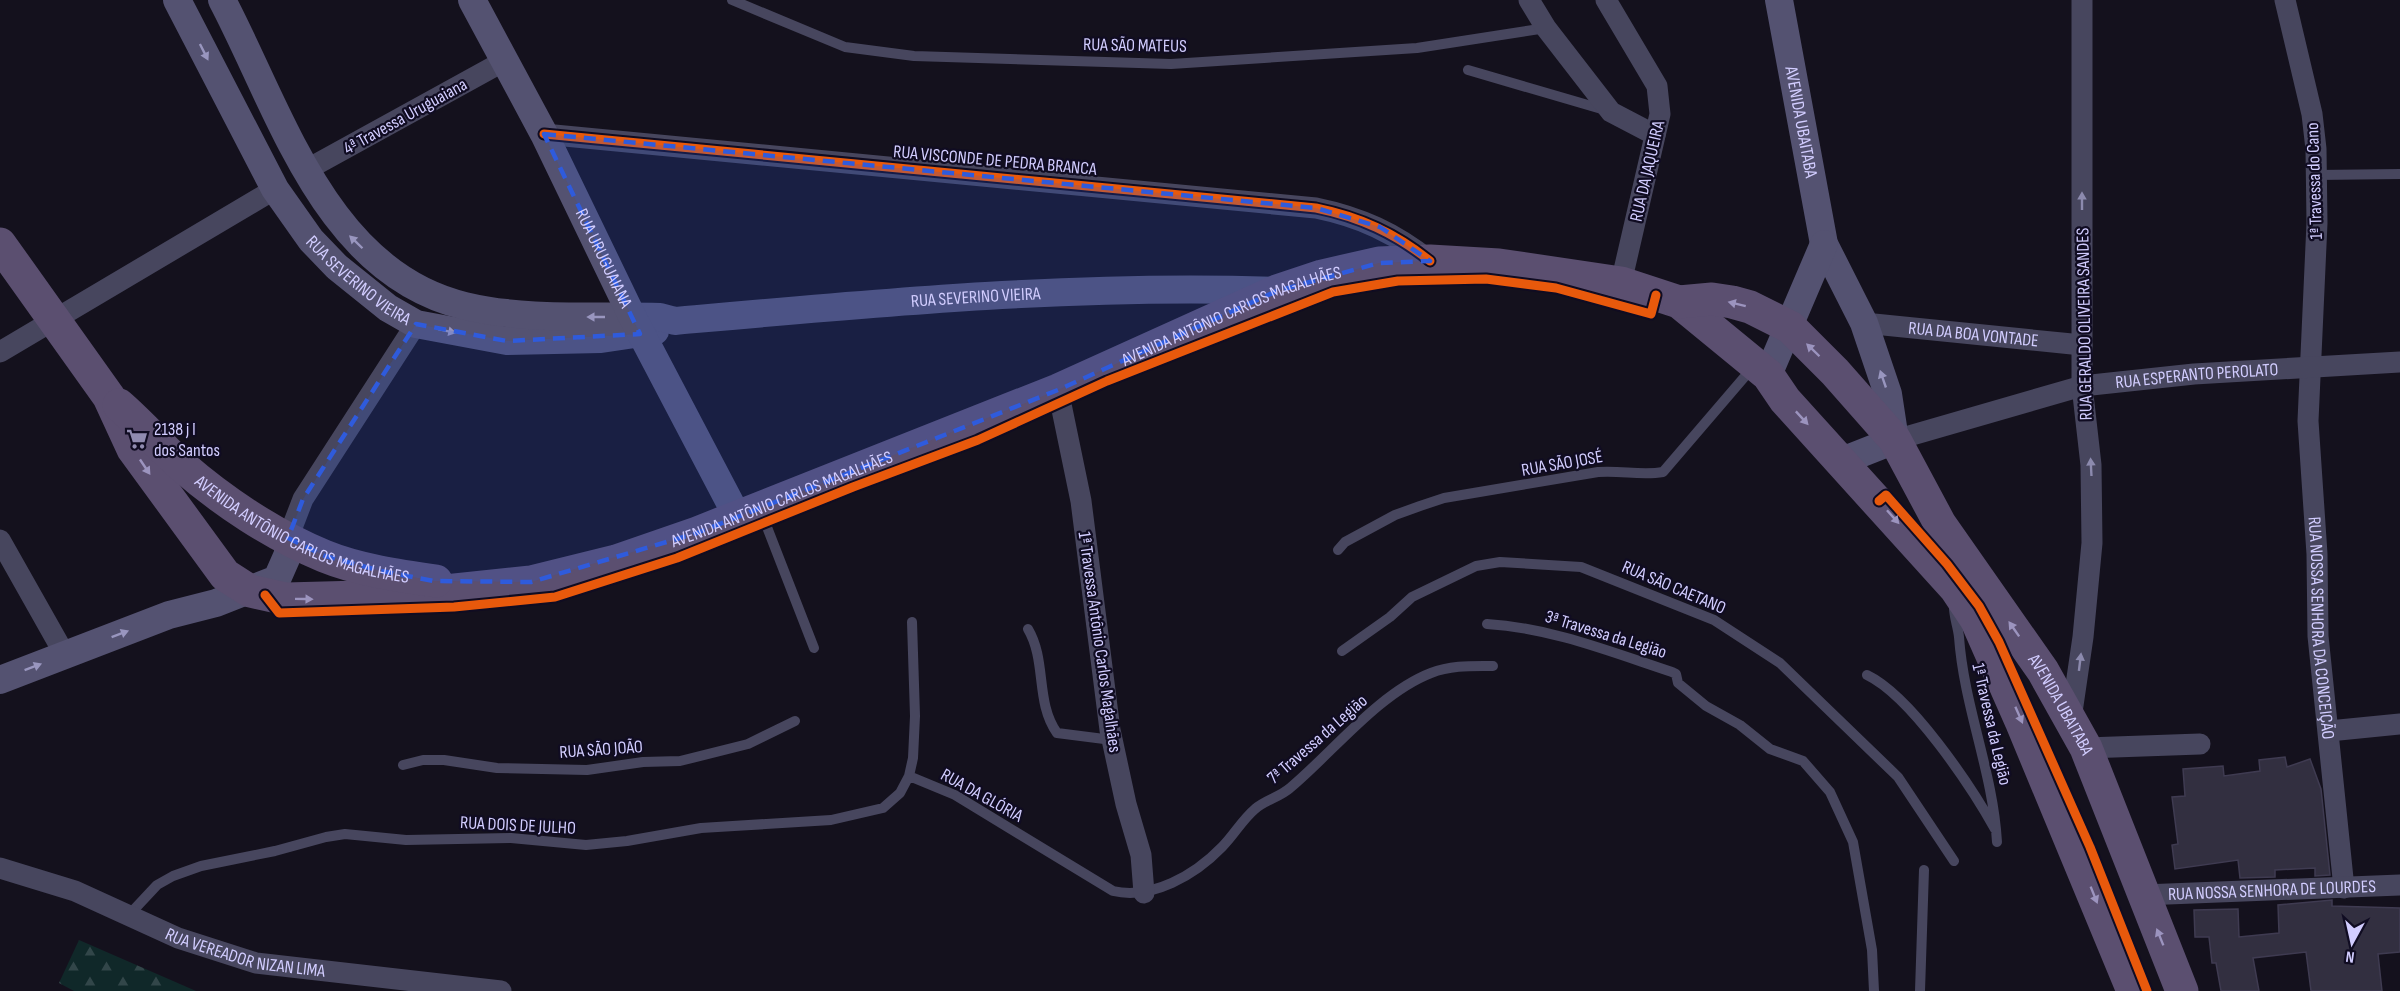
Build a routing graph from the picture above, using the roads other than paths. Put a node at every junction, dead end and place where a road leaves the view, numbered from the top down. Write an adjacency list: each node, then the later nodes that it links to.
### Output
1 (472, 0): 11 (main road, RUA URUGUAIANA)
2 (732, 0): 10 (lane, RUA SÃO MATEUS)
3 (1529, 0): 10 (street)
4 (1606, 0): 15 (street, RUA DA JAQUEIRA)
5 (1779, 0): 21 (main road, AVENIDA UBAITABA)
6 (2082, 0): 31 (street, RUA GERALDO OLIVEIRA SANDES, one-way to 6)
7 (2285, 0): 18 (street, 1ª Travessa do Cano)
8 (224, 3): 9 (main road); 16 (main road, RUA SEVERINO VIEIRA)
9 (183, 12): 19 (main road, RUA SEVERINO VIEIRA, one-way to 19)
10 (1546, 28): 13 (street)
11 (504, 61): 14 (main road, RUA URUGUAIANA); 16 (street, 4ª Travessa Uruguaiana)
12 (1468, 70): 13 (lane)
13 (1611, 112): 15 (street)
14 (544, 134): 22 (street, RUA VISCONDE DE PEDRA BRANCA); 29 (main road, RUA URUGUAIANA)
15 (1655, 135): 23 (street, RUA DA JAQUEIRA)
16 (306, 170): 29 (main road, RUA SEVERINO VIEIRA, one-way to 16)
17 (2400, 174): 18 (lane)
18 (2316, 175): 34 (street, 1ª Travessa do Cano)
19 (275, 189): 26 (street); 28 (main road, RUA SEVERINO VIEIRA)
20 (0, 244): 26 (main road, AVENIDA ANTÔNIO CARLOS MAGALHÃES)
21 (1824, 244): 27 (main road, AVENIDA UBAITABA); 30 (main road)
22 (1430, 261): 23 (main road, AVENIDA ANTÔNIO CARLOS MAGALHÃES); 24 (main road, AVENIDA ANTÔNIO CARLOS MAGALHÃES)
23 (1622, 283): 25 (main road, AVENIDA ANTÔNIO CARLOS MAGALHÃES)
24 (1277, 291): 29 (main road, RUA SEVERINO VIEIRA); 37 (main road, AVENIDA ANTÔNIO CARLOS MAGALHÃES)
25 (1680, 302): 30 (main road, AVENIDA ANTÔNIO CARLOS MAGALHÃES, one-way to 25); 35 (main road, AVENIDA ANTÔNIO CARLOS MAGALHÃES)
26 (55, 320): 32 (street); 38 (main road, AVENIDA ANTÔNIO CARLOS MAGALHÃES)
27 (1864, 323): 31 (street, RUA DA BOA VONTADE); 39 (main road, AVENIDA UBAITABA, one-way to 27)
28 (416, 324): 29 (main road, RUA SEVERINO VIEIRA, one-way to 29); 43 (street)
29 (636, 325): 42 (main road, RUA URUGUAIANA)
30 (1790, 327): 35 (main road); 39 (main road, AVENIDA UBAITABA, one-way to 30)
31 (2082, 345): 36 (street, RUA GERALDO OLIVEIRA SANDES)
32 (0, 352)
33 (2400, 362): 34 (street, RUA ESPERANTO PEROLATO)
34 (2311, 365): 36 (street, RUA ESPERANTO PEROLATO); 62 (street, RUA NOSSA SENHORA DA CONCEIÇÃO)
35 (1762, 370): 40 (main road, AVENIDA UBAITABA, one-way to 40); 46 (lane, RUA SÃO JOSÉ)
36 (2082, 386): 39 (street, RUA ESPERANTO PEROLATO); 59 (street, RUA GERALDO OLIVEIRA SANDES, one-way to 36)
37 (1058, 390): 42 (main road, AVENIDA ANTÔNIO CARLOS MAGALHÃES); 63 (street, 1ª Travessa Antônio Carlos Magalhães)
38 (109, 397): 41 (main road, AVENIDA ANTÔNIO CARLOS MAGALHÃES); 45 (main road, AVENIDA ANTÔNIO CARLOS MAGALHÃES, one-way to 45)
39 (1895, 440): 40 (main road); 59 (main road, AVENIDA UBAITABA, one-way to 39)
40 (1839, 459): 48 (main road, AVENIDA UBAITABA, one-way to 48)
41 (228, 502): 43 (main road, AVENIDA ANTÔNIO CARLOS MAGALHÃES); 45 (main road)
42 (751, 519): 47 (main road, AVENIDA ANTÔNIO CARLOS MAGALHÃES); 53 (lane)
43 (288, 538): 47 (main road, AVENIDA ANTÔNIO CARLOS MAGALHÃES); 49 (main road)
44 (0, 540): 55 (street)
45 (203, 545): 49 (main road, AVENIDA ANTÔNIO CARLOS MAGALHÃES)
46 (1338, 550)
47 (531, 582): 49 (main road, AVENIDA ANTÔNIO CARLOS MAGALHÃES, one-way to 47)
48 (1956, 589): 57 (lane, 1ª Travessa da Legião); 79 (main road, AVENIDA UBAITABA, one-way to 79)
49 (250, 591): 55 (main road, one-way to 49)
50 (912, 622): 67 (lane)
51 (1487, 624): 77 (lane, 3ª Travessa da Legião)
52 (1028, 630): 63 (lane)
53 (814, 648)
54 (1342, 651): 68 (lane, RUA SÃO CAETANO)
55 (65, 655): 58 (main road, one-way to 55)
56 (1493, 666): 73 (lane, 7ª Travessa da Legião)
57 (1867, 675)
58 (0, 680)
59 (2071, 719): 65 (main road, AVENIDA UBAITABA)
60 (795, 722): 66 (lane, RUA SÃO JOÃO)
61 (2400, 724): 62 (street)
62 (2329, 731): 72 (street, RUA NOSSA SENHORA DA CONCEIÇÃO)
63 (1112, 740): 73 (street, 1ª Travessa Antônio Carlos Magalhães)
64 (2200, 744): 65 (street)
65 (2086, 748): 74 (main road, AVENIDA UBAITABA)
66 (403, 765)
67 (909, 776): 73 (lane, RUA DA GLÓRIA); 75 (lane, RUA DOIS DE JULHO)
68 (1954, 861)
69 (0, 868): 75 (street, RUA VEREADOR NIZAN LIMA)
70 (1924, 870): 78 (lane)
71 (2400, 885): 72 (street, RUA NOSSA SENHORA DE LOURDES)
72 (2344, 888): 74 (street, RUA NOSSA SENHORA DE LOURDES)
73 (1144, 893)
74 (2143, 896): 80 (main road, AVENIDA UBAITABA, one-way to 74)
75 (128, 916): 76 (street, RUA VEREADOR NIZAN LIMA)
76 (501, 991)
77 (1874, 991)
78 (1920, 991)
79 (2133, 991)
80 (2182, 991)

